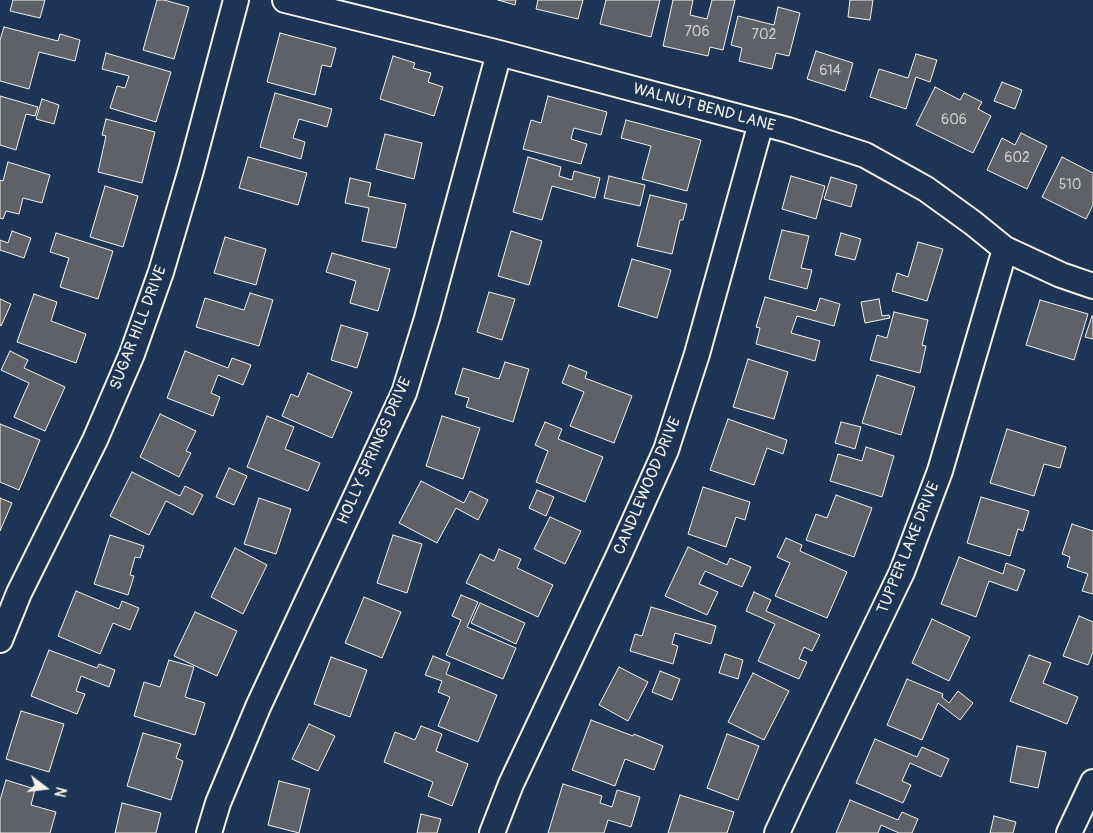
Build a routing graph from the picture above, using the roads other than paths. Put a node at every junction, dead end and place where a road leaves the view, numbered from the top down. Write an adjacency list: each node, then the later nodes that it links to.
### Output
1 (236, 0): 7 (street, SUGAR HILL DRIVE)
2 (286, 0): 3 (street, WALNUT BEND LANE)
3 (498, 53): 4 (street, WALNUT BEND LANE); 9 (street, HOLLY SPRINGS DRIVE)
4 (761, 123): 5 (street, WALNUT BEND LANE); 10 (street, CANDLEWOOD DRIVE)
5 (1005, 249): 6 (street, WALNUT BEND LANE); 11 (street, TUPPER LAKE DRIVE)
6 (1093, 286)
7 (0, 640)
8 (1093, 782): 12 (street)
9 (209, 833)
10 (492, 833)
11 (777, 833)
12 (1069, 833)

